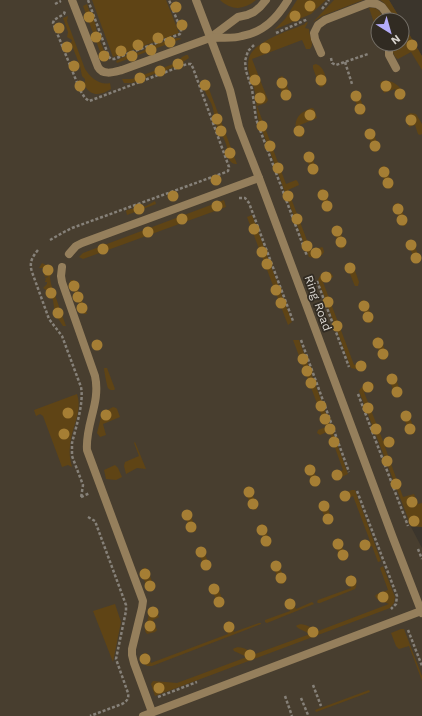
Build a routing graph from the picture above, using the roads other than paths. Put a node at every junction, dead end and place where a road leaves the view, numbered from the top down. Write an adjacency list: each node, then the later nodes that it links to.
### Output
1 (72, 0): 6 (lane)
2 (196, 0): 6 (lane, Ring Road)
3 (266, 0): 6 (lane)
4 (288, 0): 6 (lane)
5 (386, 12): 8 (lane)
6 (210, 38): 10 (lane, Ring Road)
7 (389, 52): 9 (lane)
8 (321, 53)
9 (396, 68)
10 (259, 178): 11 (lane); 13 (lane, Ring Road)
11 (69, 254)
12 (62, 267): 14 (lane)
13 (422, 612): 14 (lane)
14 (152, 712): 15 (lane)
15 (143, 716)

